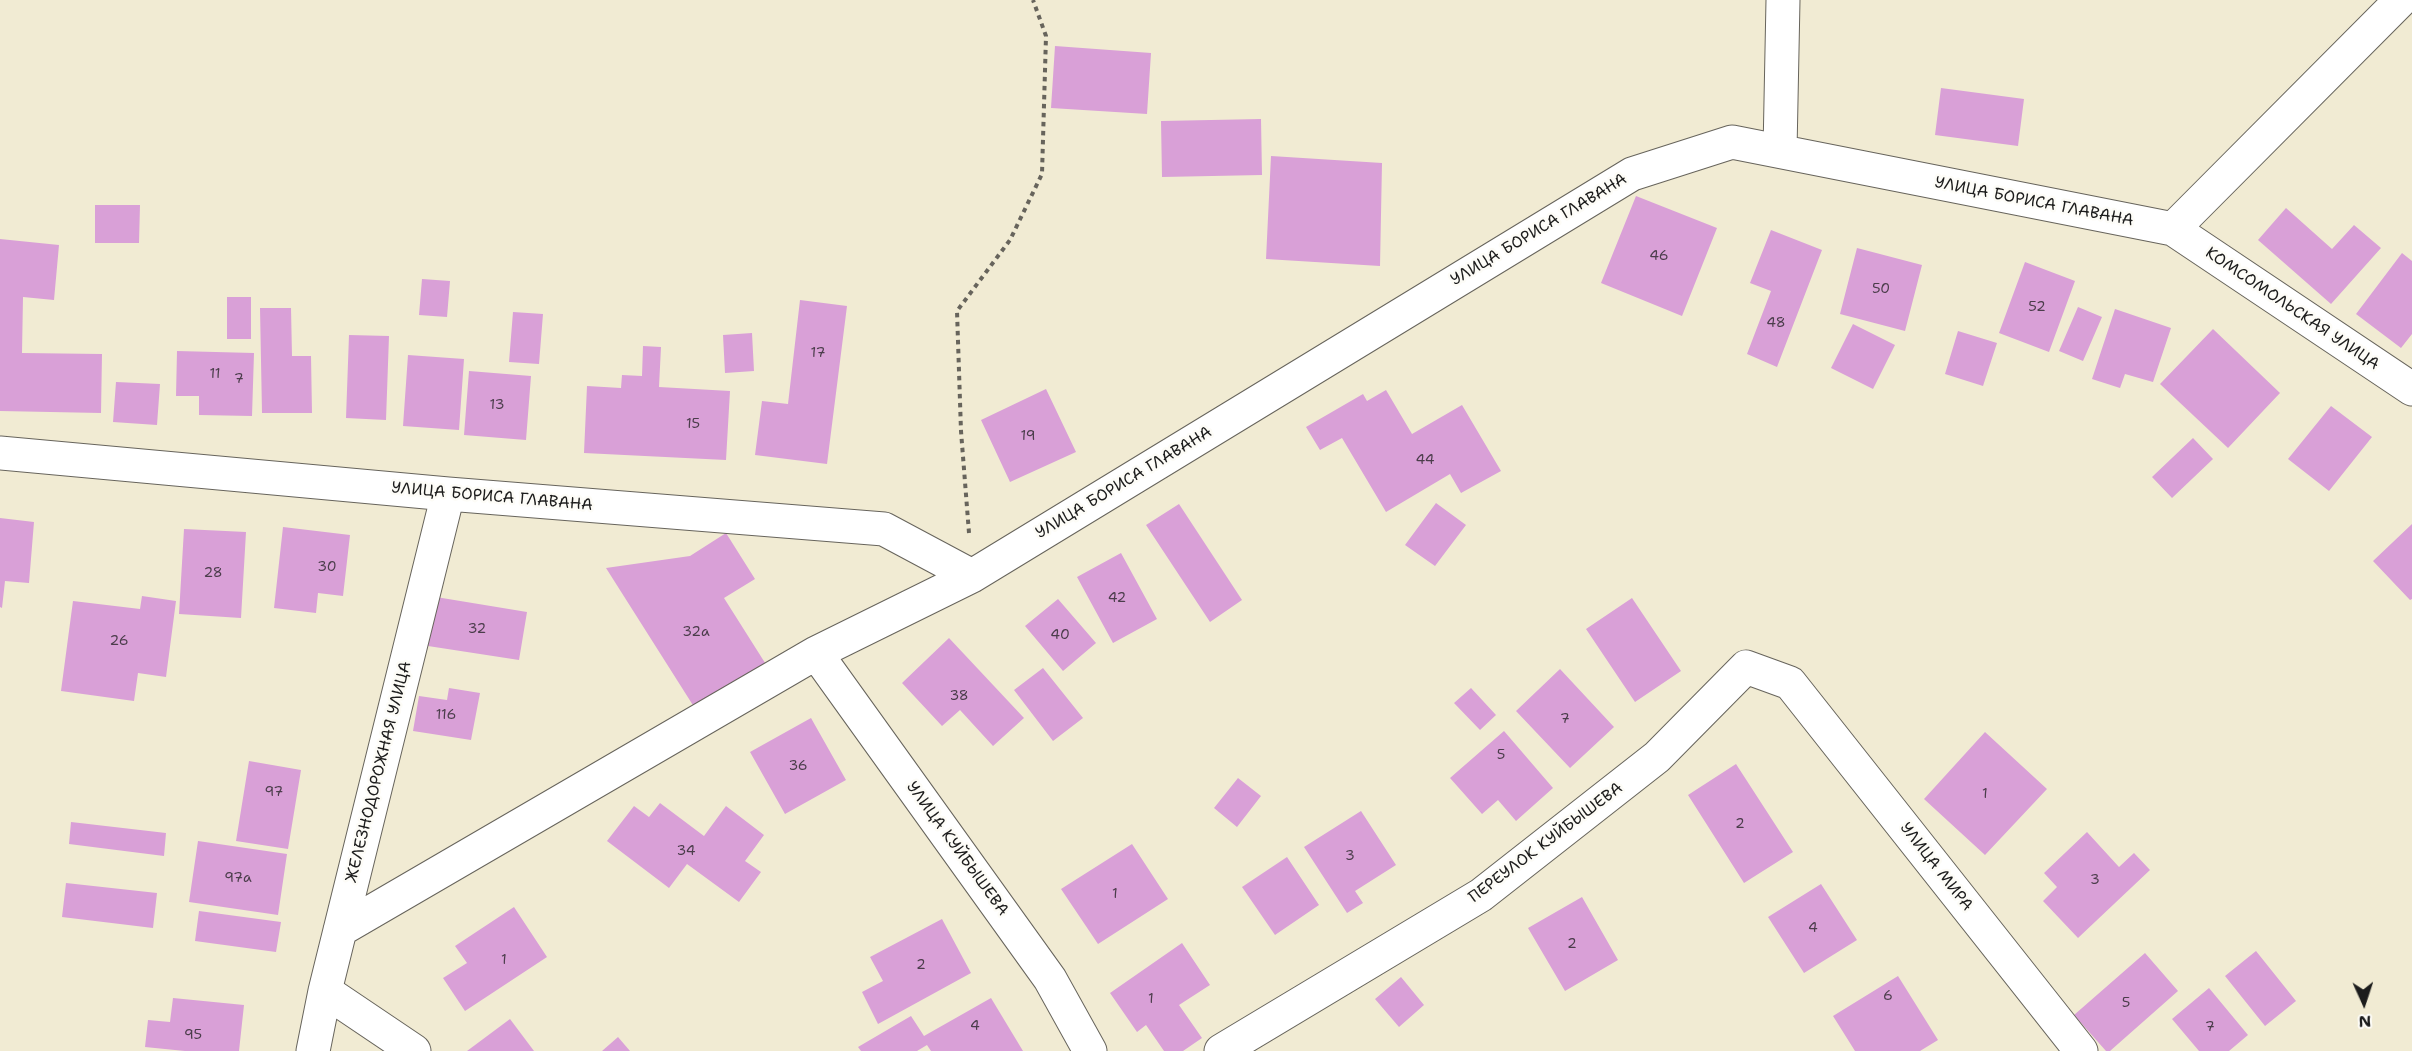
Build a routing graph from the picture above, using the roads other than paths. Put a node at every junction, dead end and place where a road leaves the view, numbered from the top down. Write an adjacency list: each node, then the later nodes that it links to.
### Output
1 (1783, 0): 3 (street)
2 (2401, 0): 4 (street)
3 (1780, 151): 4 (street, УЛИЦА БОРИСА ГЛАВАНА); 8 (street, УЛИЦА БОРИСА ГЛАВАНА)
4 (2173, 229): 5 (street, КОМСОМОЛЬСКАЯ УЛИЦА)
5 (2412, 389)
6 (0, 453): 7 (street, УЛИЦА БОРИСА ГЛАВАНА)
7 (448, 494): 8 (street, УЛИЦА БОРИСА ГЛАВАНА); 11 (street, ЖЕЛЕЗНОДОРОЖНАЯ УЛИЦА)
8 (972, 576): 9 (street, УЛИЦА БОРИСА ГЛАВАНА)
9 (816, 653): 11 (street, УЛИЦА БОРИСА ГЛАВАНА); 15 (street, УЛИЦА КУЙБЫШЕВА)
10 (1790, 682): 16 (street, ПЕРЕУЛОК КУЙБЫШЕВА); 17 (street, УЛИЦА МИРА)
11 (340, 930): 12 (street, ЖЕЛЕЗНОДОРОЖНАЯ УЛИЦА)
12 (326, 991): 13 (street, ЖЕЛЕЗНОДОРОЖНАЯ УЛИЦА); 14 (street)
13 (313, 1051)
14 (414, 1051)
15 (1090, 1051)
16 (1221, 1051)
17 (2081, 1051)

